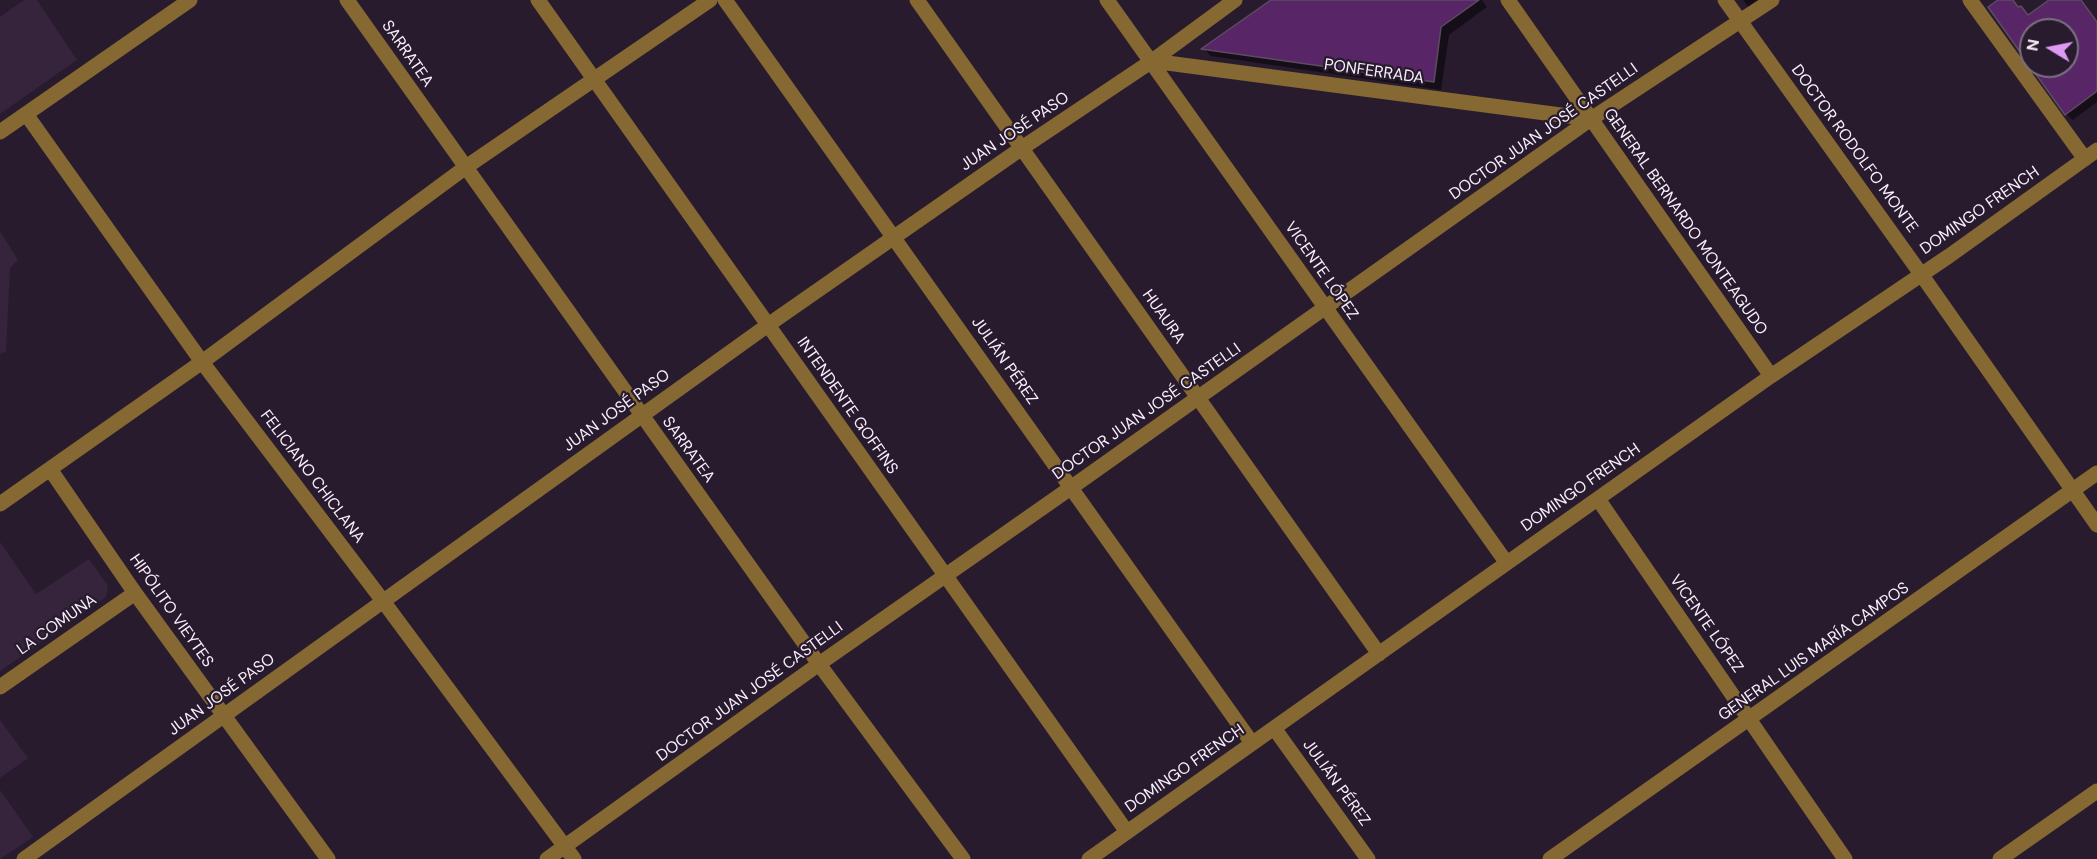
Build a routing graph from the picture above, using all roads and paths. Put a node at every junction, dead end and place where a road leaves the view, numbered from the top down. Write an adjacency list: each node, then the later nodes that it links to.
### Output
1 (190, 0): 16 (street)
2 (347, 0): 21 (street, SARRATEA)
3 (538, 0): 15 (street, INTENDENTE GOFFINS)
4 (710, 0): 15 (street)
5 (725, 0): 22 (street, JULIÁN PÉREZ)
6 (917, 0): 19 (street, HUAURA)
7 (1107, 0): 14 (street, VICENTE LÓPEZ)
8 (1235, 0): 14 (street, JUAN JOSÉ PASO)
9 (1508, 0): 17 (street, GENERAL BERNARDO MONTEAGUDO)
10 (1725, 0): 13 (street, DOCTOR RODOLFO MONTE)
11 (1772, 0): 13 (street, DOCTOR JUAN JOSÉ CASTELLI)
12 (1970, 0): 20 (street)
13 (1740, 21): 17 (street, DOCTOR JUAN JOSÉ CASTELLI); 23 (street, DOCTOR RODOLFO MONTE)
14 (1152, 61): 17 (street, PONFERRADA); 19 (street, JUAN JOSÉ PASO); 24 (street, VICENTE LÓPEZ)
15 (594, 78): 21 (street); 25 (street, INTENDENTE GOFFINS)
16 (26, 114): 18 (street); 26 (street, FELICIANO CHICLANA)
17 (1591, 119): 24 (street, DOCTOR JUAN JOSÉ CASTELLI); 27 (street, GENERAL BERNARDO MONTEAGUDO)
18 (0, 132)
19 (1023, 148): 22 (street, JUAN JOSÉ PASO); 28 (street, HUAURA)
20 (2091, 155): 23 (street, DOMINGO FRENCH)
21 (466, 167): 26 (street); 29 (street, SARRATEA)
22 (895, 237): 25 (street, JUAN JOSÉ PASO); 32 (street, JULIÁN PÉREZ)
23 (1922, 274): 27 (street, DOMINGO FRENCH); 33 (street, DOCTOR RODOLFO MONTE)
24 (1325, 309): 28 (street, DOCTOR JUAN JOSÉ CASTELLI); 37 (street, VICENTE LÓPEZ)
25 (768, 325): 29 (street, JUAN JOSÉ PASO); 38 (street, INTENDENTE GOFFINS)
26 (202, 362): 30 (street); 40 (street, FELICIANO CHICLANA)
27 (1771, 376): 34 (street, DOMINGO FRENCH)
28 (1198, 399): 32 (street, DOCTOR JUAN JOSÉ CASTELLI); 41 (street, HUAURA)
29 (642, 415): 40 (street, JUAN JOSÉ PASO); 42 (street, SARRATEA)
30 (50, 469): 35 (street); 39 (street, HIPÓLITO VIEYTES)
31 (2097, 473): 33 (street, GENERAL LUIS MARÍA CAMPOS)
32 (1072, 487): 38 (street, DOCTOR JUAN JOSÉ CASTELLI); 47 (street, JULIÁN PÉREZ)
33 (2073, 490): 36 (street, DOCTOR RODOLFO MONTE); 45 (street, GENERAL LUIS MARÍA CAMPOS)
34 (1598, 499): 37 (street, DOMINGO FRENCH); 45 (street, VICENTE LÓPEZ)
35 (0, 504)
36 (2097, 525)
37 (1506, 562): 41 (street, DOMINGO FRENCH)
38 (945, 576): 42 (street, DOCTOR JUAN JOSÉ CASTELLI); 49 (street, INTENDENTE GOFFINS)
39 (135, 593): 43 (street, LA COMUNA); 44 (street, HIPÓLITO VIEYTES)
40 (383, 601): 44 (street, JUAN JOSÉ PASO); 50 (street, FELICIANO CHICLANA)
41 (1379, 654): 46 (street, DOMINGO FRENCH)
42 (819, 664): 50 (street, DOCTOR JUAN JOSÉ CASTELLI); 54 (street, SARRATEA)
43 (0, 687)
44 (223, 716): 51 (street, JUAN JOSÉ PASO); 52 (street, HIPÓLITO VIEYTES)
45 (1750, 719): 57 (street, GENERAL LUIS MARÍA CAMPOS); 58 (street, VICENTE LÓPEZ)
46 (1274, 728): 47 (street, DOMINGO FRENCH); 56 (street, JULIÁN PÉREZ)
47 (1252, 743): 49 (street, DOMINGO FRENCH)
48 (2097, 791): 59 (street)
49 (1127, 832): 55 (street, DOMINGO FRENCH)
50 (569, 853): 53 (street, DOCTOR JUAN JOSÉ CASTELLI)
51 (24, 859)
52 (328, 859)
53 (547, 859)
54 (963, 859)
55 (1089, 859)
56 (1368, 859)
57 (1550, 859)
58 (1845, 859)
59 (2000, 859)

